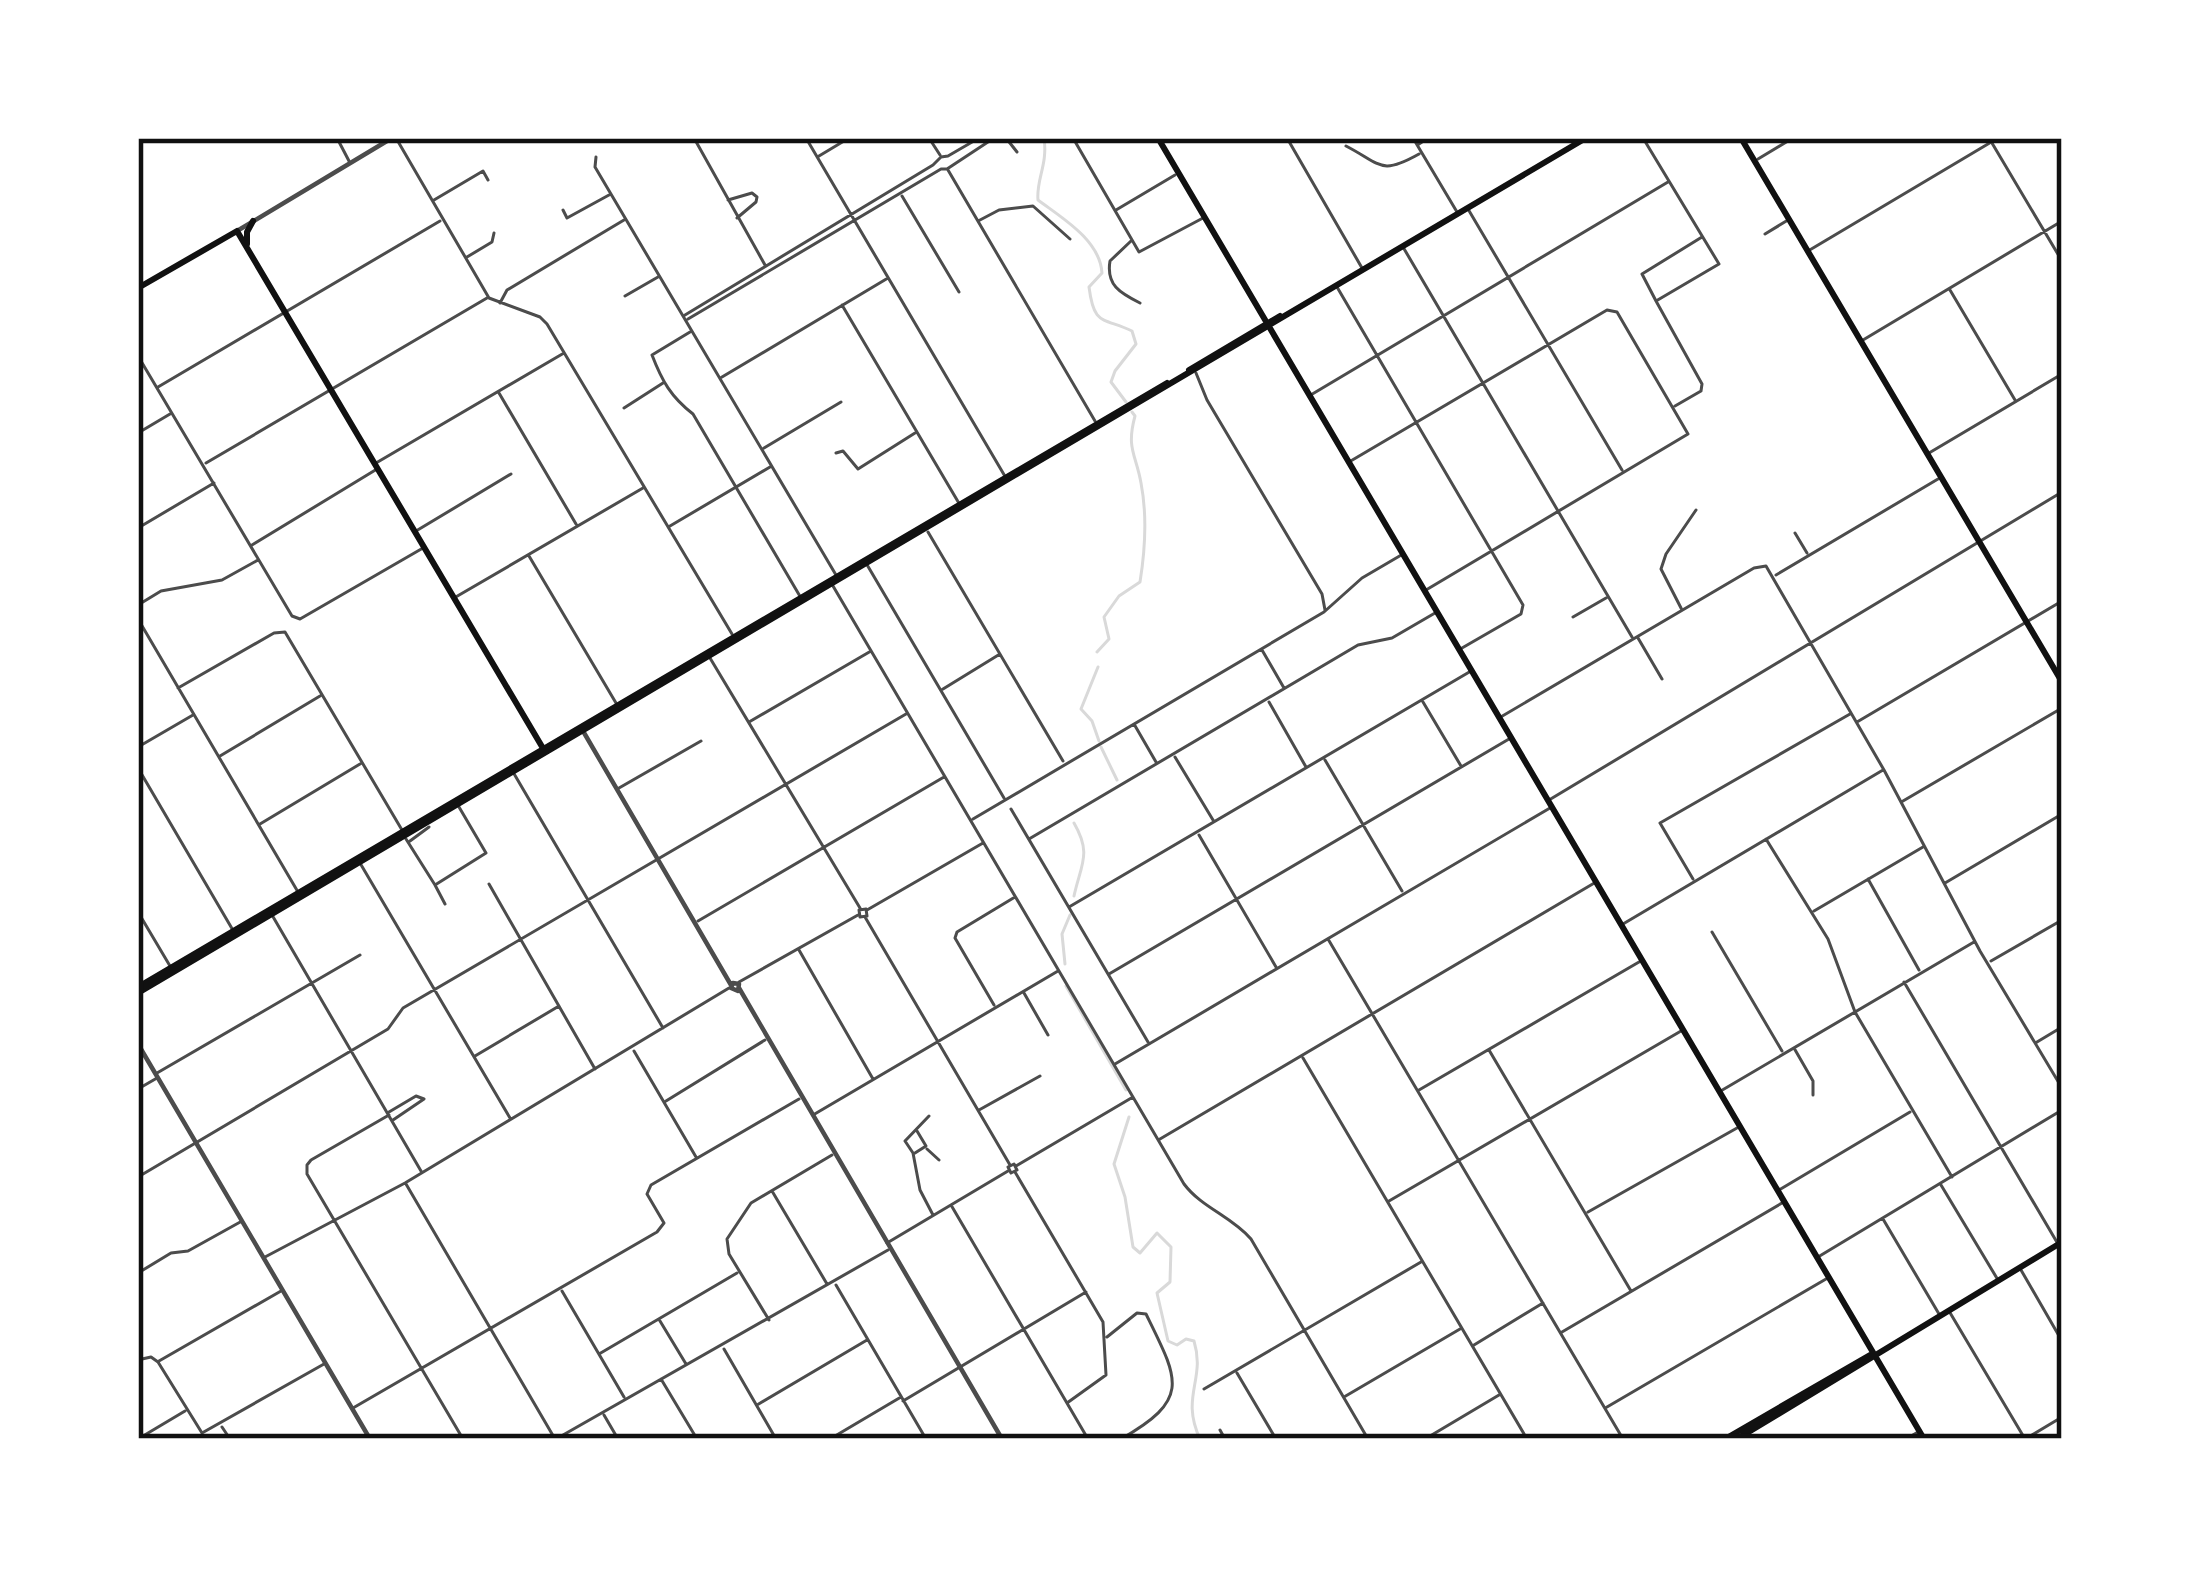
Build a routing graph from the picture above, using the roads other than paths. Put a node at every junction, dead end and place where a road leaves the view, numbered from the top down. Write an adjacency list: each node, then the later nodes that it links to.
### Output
1 (337, 138): 31 (street)
2 (394, 138): 31 (street); 39 (street)
3 (705, 138): 19 (street)
4 (806, 138): 28 (street)
5 (849, 138): 28 (street)
6 (929, 138): 32 (street)
7 (979, 138): 29 (street)
8 (994, 138): 29 (street)
9 (1006, 138): 25 (street)
10 (1073, 138): 43 (street)
11 (1158, 138): 33 (main road)
12 (1287, 138): 67 (street)
13 (1413, 138): 23 (street)
14 (1429, 138): 23 (street)
15 (1586, 138): 22 (main road)
16 (1642, 138): 35 (street)
17 (1792, 138): 30 (street)
18 (1998, 138): 21 (street)
19 (696, 140): 40 (street)
20 (1743, 140): 30 (main road)
21 (1990, 140): 55 (street); 63 (street)
22 (1570, 142): 41 (main road)
23 (1417, 145): 26 (street)
24 (1346, 146): 26 (street)
25 (1017, 152)
26 (1421, 152): 44 (street)
27 (596, 157): 36 (street)
28 (817, 157): 47 (street)
29 (950, 160): 32 (street); 32 (street)
30 (1755, 161): 50 (main road)
31 (350, 163): 51 (street)
32 (942, 164): 37 (street); 38 (street); 52 (street)
33 (1179, 173): 43 (street); 45 (main road)
34 (488, 180): 39 (street)
35 (1668, 182): 58 (street); 70 (street)
36 (611, 194): 42 (street); 49 (street)
37 (901, 194): 38 (street); 74 (street)
38 (884, 200): 47 (street)
39 (433, 201): 48 (street)
40 (726, 201): 46 (street); 46 (street)
41 (1468, 208): 44 (main road); 70 (street)
42 (563, 210)
43 (1114, 211): 60 (street)
44 (1458, 213): 61 (main road)
45 (1204, 217): 60 (street); 84 (main road)
46 (736, 218): 66 (street)
47 (853, 218): 66 (street); 69 (street); 83 (street)
48 (443, 219): 64 (street); 81 (street)
49 (626, 219): 68 (street); 78 (street)
50 (1790, 219): 57 (street); 63 (main road)
51 (253, 221): 54 (street); 62 (main road)
52 (978, 221): 59 (street); 111 (street)
53 (2062, 221): 55 (street)
54 (237, 230): 62 (main road); 72 (main road)
55 (2044, 232): 65 (street); 73 (street)
56 (494, 233): 64 (street)
57 (1765, 234)
58 (1702, 237): 77 (street); 77 (street)
59 (1070, 238)
60 (1131, 241): 79 (street)
61 (1402, 246): 67 (main road); 82 (street)
62 (248, 248): 81 (main road)
63 (1808, 251): 86 (main road)
64 (466, 258): 76 (street)
65 (2062, 261)
66 (766, 266): 83 (street)
67 (1363, 269): 71 (main road)
68 (659, 276): 75 (street); 83 (street)
69 (888, 278): 80 (street); 124 (street)
70 (1510, 278): 82 (street); 87 (street)
71 (1336, 285): 84 (main road); 92 (street)
72 (138, 288)
73 (1949, 290): 86 (street); 105 (street)
74 (959, 292)
75 (625, 296)
76 (489, 298): 78 (street); 101 (street)
77 (1656, 301): 106 (street)
78 (500, 303): 88 (street)
79 (1139, 303)
80 (842, 305): 96 (street); 112 (street)
81 (286, 312): 100 (street); 101 (main road)
82 (1444, 316): 92 (street); 99 (street)
83 (684, 318): 85 (street)
84 (1268, 325): 93 (main road); 103 (main road); 109 (main road)
85 (692, 331): 90 (street); 96 (street)
86 (1861, 341): 116 (main road)
87 (1548, 345): 99 (street); 106 (street); 121 (street)
88 (564, 353): 102 (street); 126 (street)
89 (640, 354): 90 (street)
90 (652, 355): 98 (street)
91 (138, 356): 100 (street)
92 (1377, 356): 103 (street); 110 (street)
93 (1197, 370): 95 (main road); 97 (street)
94 (2062, 374): 105 (street)
95 (1186, 376): 97 (street); 109 (main road)
96 (721, 378): 114 (street)
97 (1197, 382): 150 (street)
98 (663, 383): 107 (street); 127 (street)
99 (1483, 383): 110 (street); 131 (street)
100 (157, 388): 108 (street)
101 (332, 390): 118 (street); 119 (main road)
102 (498, 391): 119 (street); 132 (street)
103 (1309, 395): 117 (main road)
104 (841, 402): 114 (street)
105 (2016, 402): 116 (street)
106 (1673, 407): 121 (street)
107 (624, 408)
108 (172, 413): 113 (street); 118 (street)
109 (1120, 413): 111 (main road)
110 (1416, 422): 117 (street); 141 (street)
111 (1098, 426): 124 (main road)
112 (917, 432): 115 (street); 129 (street)
113 (138, 433)
114 (763, 449): 120 (street)
115 (836, 452)
116 (1927, 454): 123 (main road)
117 (1352, 460): 142 (main road)
118 (203, 465): 125 (street)
119 (376, 466): 136 (main road); 139 (street)
120 (772, 466): 127 (street); 148 (street)
121 (1623, 472): 131 (street)
122 (511, 474): 136 (street)
123 (1941, 477): 138 (main road); 144 (street)
124 (1007, 479): 129 (main road)
125 (214, 483): 135 (street); 139 (street)
126 (644, 487): 132 (street); 133 (street)
127 (736, 488): 133 (street); 153 (street)
128 (2062, 492): 138 (street)
129 (960, 506): 134 (main road)
130 (1696, 510): 157 (street)
131 (1558, 511): 141 (street); 151 (street)
132 (578, 526): 143 (street)
133 (668, 527): 164 (street)
134 (926, 527): 146 (main road); 169 (street)
135 (138, 528)
136 (415, 531): 140 (main road)
137 (1795, 533): 144 (street)
138 (1980, 542): 162 (main road); 165 (street)
139 (250, 546): 145 (street)
140 (424, 547): 145 (street); 152 (main road)
141 (1491, 550): 149 (street); 167 (street)
142 (1403, 554): 149 (main road); 155 (street)
143 (528, 555): 152 (street); 180 (street)
144 (1808, 555): 147 (street)
145 (259, 560): 156 (street)
146 (866, 562): 148 (main road); 175 (street)
147 (1774, 576): 157 (street); 165 (street)
148 (835, 581): 153 (main road); 168 (street)
149 (1424, 590): 159 (main road)
150 (1322, 594): 155 (street); 158 (street)
151 (1608, 597): 160 (street); 163 (street)
152 (454, 598): 193 (main road)
153 (802, 600): 164 (main road)
154 (2062, 601): 162 (street)
155 (1338, 602): 158 (street)
156 (138, 605)
157 (1682, 610): 163 (street)
158 (1324, 612): 166 (street)
159 (1437, 612): 167 (main road); 176 (street)
160 (1573, 617)
161 (138, 619): 174 (street)
162 (2026, 622): 173 (main road); 188 (street)
163 (1635, 637): 172 (street); 185 (street)
164 (735, 639): 170 (main road)
165 (1812, 643): 183 (street); 210 (street)
166 (1261, 649): 176 (street); 187 (street)
167 (1459, 650): 171 (main road)
168 (871, 651): 182 (street); 186 (street)
169 (1000, 654): 175 (street); 198 (street)
170 (708, 655): 180 (main road); 186 (street)
171 (1472, 671): 179 (street); 185 (main road)
172 (1662, 679)
173 (2062, 682)
174 (178, 688): 177 (street); 184 (street)
175 (941, 690): 208 (street)
176 (1285, 690): 178 (street)
177 (323, 695): 195 (street); 197 (street)
178 (1268, 700): 194 (street); 202 (street)
179 (1422, 701): 196 (street); 201 (street)
180 (619, 707): 189 (main road)
181 (2062, 708): 209 (street)
182 (908, 713): 205 (street); 206 (street)
183 (1852, 713): 188 (street); 228 (street)
184 (194, 715): 192 (street); 195 (street)
185 (1499, 718): 190 (main road)
186 (748, 723): 206 (street)
187 (1134, 723): 198 (street); 199 (street)
188 (1856, 723): 204 (street)
189 (582, 729): 193 (main road); 207 (street)
190 (1511, 738): 201 (street); 210 (main road)
191 (701, 741): 207 (street)
192 (138, 747)
193 (544, 751): 203 (main road)
194 (1174, 754): 199 (street); 215 (street)
195 (219, 757): 216 (street)
196 (1324, 758): 202 (street); 217 (street)
197 (362, 762): 216 (street); 219 (street)
198 (1065, 764): 208 (street)
199 (1157, 764): 220 (street)
200 (138, 767): 248 (street)
201 (1462, 767): 217 (street)
202 (1307, 768): 215 (street)
203 (512, 770): 211 (main road); 219 (main road); 236 (street)
204 (1884, 770): 209 (street); 221 (street)
205 (945, 776): 214 (street); 224 (street)
206 (785, 785): 224 (street); 225 (street)
207 (618, 789): 225 (street)
208 (1005, 799): 214 (street)
209 (1902, 802): 223 (street)
210 (1550, 804): 229 (main road); 233 (street)
211 (458, 805): 219 (main road); 232 (street)
212 (1011, 809): 220 (street)
213 (2062, 814): 231 (street)
214 (972, 820): 222 (street)
215 (1214, 822): 218 (street)
216 (259, 825): 234 (street)
217 (1364, 825): 233 (street); 237 (street)
218 (1197, 832): 237 (street); 239 (street)
219 (406, 837): 226 (main road); 232 (street)
220 (1029, 839): 239 (street)
221 (1766, 839): 228 (street); 243 (street)
222 (985, 842): 235 (street); 242 (street)
223 (1923, 847): 227 (street); 231 (street)
224 (823, 849): 242 (street); 245 (street)
225 (659, 858): 236 (street); 245 (street)
226 (358, 861): 234 (main road); 265 (street)
227 (1868, 878): 243 (street); 259 (street)
228 (1694, 881): 246 (street)
229 (1596, 882): 246 (main road); 269 (street)
230 (489, 884): 250 (street)
231 (1945, 884): 251 (street)
232 (435, 885): 238 (street)
233 (1404, 894): 249 (street)
234 (300, 895): 241 (main road)
235 (1017, 896): 258 (street); 268 (street)
236 (587, 899): 250 (street); 272 (street)
237 (1237, 899): 256 (street); 260 (street)
238 (445, 904)
239 (1069, 907): 260 (street)
240 (138, 912): 257 (street)
241 (271, 912): 248 (main road); 262 (street)
242 (864, 912): 252 (street); 276 (street)
243 (1812, 912): 270 (street)
244 (2062, 920): 255 (street)
245 (697, 922): 263 (street)
246 (1621, 925): 254 (main road)
247 (1712, 932): 284 (street)
248 (235, 934): 257 (main road)
249 (1328, 939): 256 (street); 269 (street)
250 (520, 940): 265 (street); 267 (street)
251 (1976, 941): 255 (street); 259 (street)
252 (799, 950): 263 (street); 291 (street)
253 (360, 955): 262 (street)
254 (1642, 960): 273 (main road); 282 (street)
255 (1989, 962): 278 (street)
256 (1277, 968): 277 (street)
257 (173, 970): 264 (main road)
258 (1060, 970): 266 (street); 287 (street)
259 (1919, 972): 261 (street)
260 (1108, 974): 277 (street)
261 (1904, 982): 270 (street); 312 (street)
262 (312, 984): 283 (street); 289 (street)
263 (735, 987): 272 (street); 275 (street)
264 (138, 990)
265 (434, 990): 283 (street); 286 (street)
266 (1023, 992): 268 (street); 274 (street)
267 (559, 1006): 286 (street); 288 (street)
268 (996, 1007): 276 (street)
269 (1371, 1012): 285 (street); 294 (street)
270 (1855, 1012): 280 (street); 302 (street)
271 (2062, 1027): 278 (street)
272 (664, 1029): 281 (street)
273 (1683, 1030): 295 (main road); 306 (street)
274 (1048, 1035)
275 (767, 1040): 298 (street); 299 (street)
276 (937, 1042): 291 (street); 301 (street)
277 (1149, 1043): 287 (street)
278 (2036, 1043): 292 (street)
279 (138, 1044): 289 (street)
280 (1793, 1046): 284 (street); 296 (street)
281 (632, 1048): 288 (street); 299 (street)
282 (1489, 1049): 294 (street); 306 (street)
283 (351, 1051): 303 (street); 311 (street)
284 (1783, 1052): 295 (street)
285 (1302, 1055): 310 (street); 327 (street)
286 (473, 1057): 307 (street)
287 (1115, 1064): 297 (street)
288 (596, 1070): 307 (street)
289 (157, 1076): 293 (street); 311 (street)
290 (1040, 1076): 301 (street)
291 (874, 1080): 304 (street)
292 (2062, 1088)
293 (138, 1089)
294 (1418, 1091): 318 (street)
295 (1719, 1092): 308 (main road)
296 (1813, 1094)
297 (1134, 1096): 310 (street); 319 (street)
298 (800, 1098): 304 (street); 316 (street)
299 (664, 1102): 316 (street)
300 (2062, 1110): 312 (street)
301 (978, 1111): 319 (street)
302 (1911, 1111): 322 (street); 326 (street)
303 (389, 1116): 303 (street); 320 (street); 334 (street)
304 (811, 1116): 315 (street)
305 (929, 1116): 309 (street)
306 (1530, 1118): 318 (street); 330 (street)
307 (511, 1120): 320 (street)
308 (1739, 1126): 326 (main road); 330 (street)
309 (917, 1131): 313 (street); 314 (street)
310 (1159, 1140): 359 (street)
311 (196, 1143): 321 (street); 333 (street)
312 (2001, 1146): 322 (street); 335 (street)
313 (926, 1148): 314 (street); 317 (street)
314 (913, 1153): 331 (street)
315 (834, 1155): 325 (street); 336 (street)
316 (697, 1158): 347 (street)
317 (939, 1160)
318 (1458, 1160): 327 (street); 351 (street)
319 (1012, 1169): 329 (street); 350 (street)
320 (422, 1172): 323 (street)
321 (138, 1177)
322 (1952, 1177): 324 (street)
323 (405, 1183): 334 (street); 356 (street)
324 (1940, 1183): 332 (street); 344 (street)
325 (772, 1191): 341 (street); 346 (street)
326 (1777, 1191): 328 (main road)
327 (1388, 1202): 339 (street)
328 (1784, 1202): 338 (main road); 349 (street)
329 (951, 1205): 331 (street); 358 (street)
330 (1587, 1213): 349 (street)
331 (933, 1215): 336 (street)
332 (1882, 1217): 338 (street); 353 (street)
333 (242, 1221): 337 (street); 342 (street)
334 (334, 1221): 337 (street); 376 (street)
335 (2060, 1243): 340 (main road)
336 (889, 1246): 345 (street); 375 (street)
337 (263, 1257): 348 (street)
338 (1817, 1258): 343 (main road)
339 (1423, 1261): 357 (street); 359 (street)
340 (2020, 1269): 344 (main road); 364 (street)
341 (739, 1272): 354 (street); 355 (street)
342 (138, 1273)
343 (1828, 1277): 361 (main road); 387 (street)
344 (1999, 1281): 352 (main road)
345 (834, 1282): 346 (street); 363 (street)
346 (828, 1286): 355 (street)
347 (560, 1289): 356 (street); 368 (street)
348 (283, 1290): 371 (street); 372 (street)
349 (1631, 1291): 360 (street)
350 (1086, 1292): 358 (street); 362 (street)
351 (1543, 1303): 360 (street); 365 (street)
352 (1948, 1310): 353 (main road); 418 (street)
353 (1940, 1315): 369 (main road)
354 (660, 1319): 368 (street); 373 (street)
355 (769, 1320): 366 (street)
356 (490, 1328): 376 (street); 400 (street)
357 (1462, 1328): 365 (street); 382 (street)
358 (1024, 1330): 375 (street); 385 (street)
359 (1304, 1331): 377 (street); 382 (street)
360 (1560, 1333): 387 (street)
361 (1862, 1335): 369 (main road); 374 (main road)
362 (1105, 1338): 385 (street); 408 (street)
363 (867, 1340): 384 (street); 386 (street)
364 (2062, 1341)
365 (1472, 1346): 381 (street)
366 (723, 1347): 373 (street); 386 (street)
367 (138, 1352): 370 (street)
368 (598, 1354): 383 (street)
369 (1874, 1355): 374 (main road); 378 (main road)
370 (140, 1360): 371 (street)
371 (158, 1362): 389 (street)
372 (325, 1363): 388 (street); 393 (street)
373 (687, 1364): 379 (street)
374 (1859, 1364): 378 (main road); 391 (main road)
375 (960, 1366): 384 (street); 406 (street)
376 (422, 1369): 388 (street); 399 (street)
377 (1236, 1371): 380 (street); 410 (street)
378 (1885, 1374): 395 (main road)
379 (661, 1378): 383 (street); 402 (street)
380 (1204, 1389)
381 (1501, 1394): 412 (street); 413 (street)
382 (1343, 1397): 411 (street)
383 (625, 1399): 390 (street)
384 (902, 1399): 404 (street); 405 (street)
385 (1067, 1403): 407 (street)
386 (757, 1405): 403 (street)
387 (1605, 1408): 414 (street)
388 (352, 1409): 398 (street)
389 (187, 1411): 393 (street); 396 (street)
390 (603, 1412): 400 (street); 401 (street)
391 (1772, 1415): 415 (main road); 416 (main road)
392 (2062, 1417): 418 (street)
393 (221, 1425): 397 (street)
394 (1220, 1430): 409 (street)
395 (1922, 1435): 417 (street)
396 (138, 1439)
397 (230, 1439)
398 (370, 1439)
399 (463, 1439)
400 (556, 1439)
401 (619, 1439)
402 (697, 1439)
403 (776, 1439)
404 (830, 1439)
405 (926, 1439)
406 (1002, 1439)
407 (1088, 1439)
408 (1121, 1439)
409 (1225, 1439)
410 (1276, 1439)
411 (1368, 1439)
412 (1424, 1439)
413 (1527, 1439)
414 (1623, 1439)
415 (1725, 1439)
416 (1737, 1439)
417 (1906, 1439)
418 (2025, 1439)

